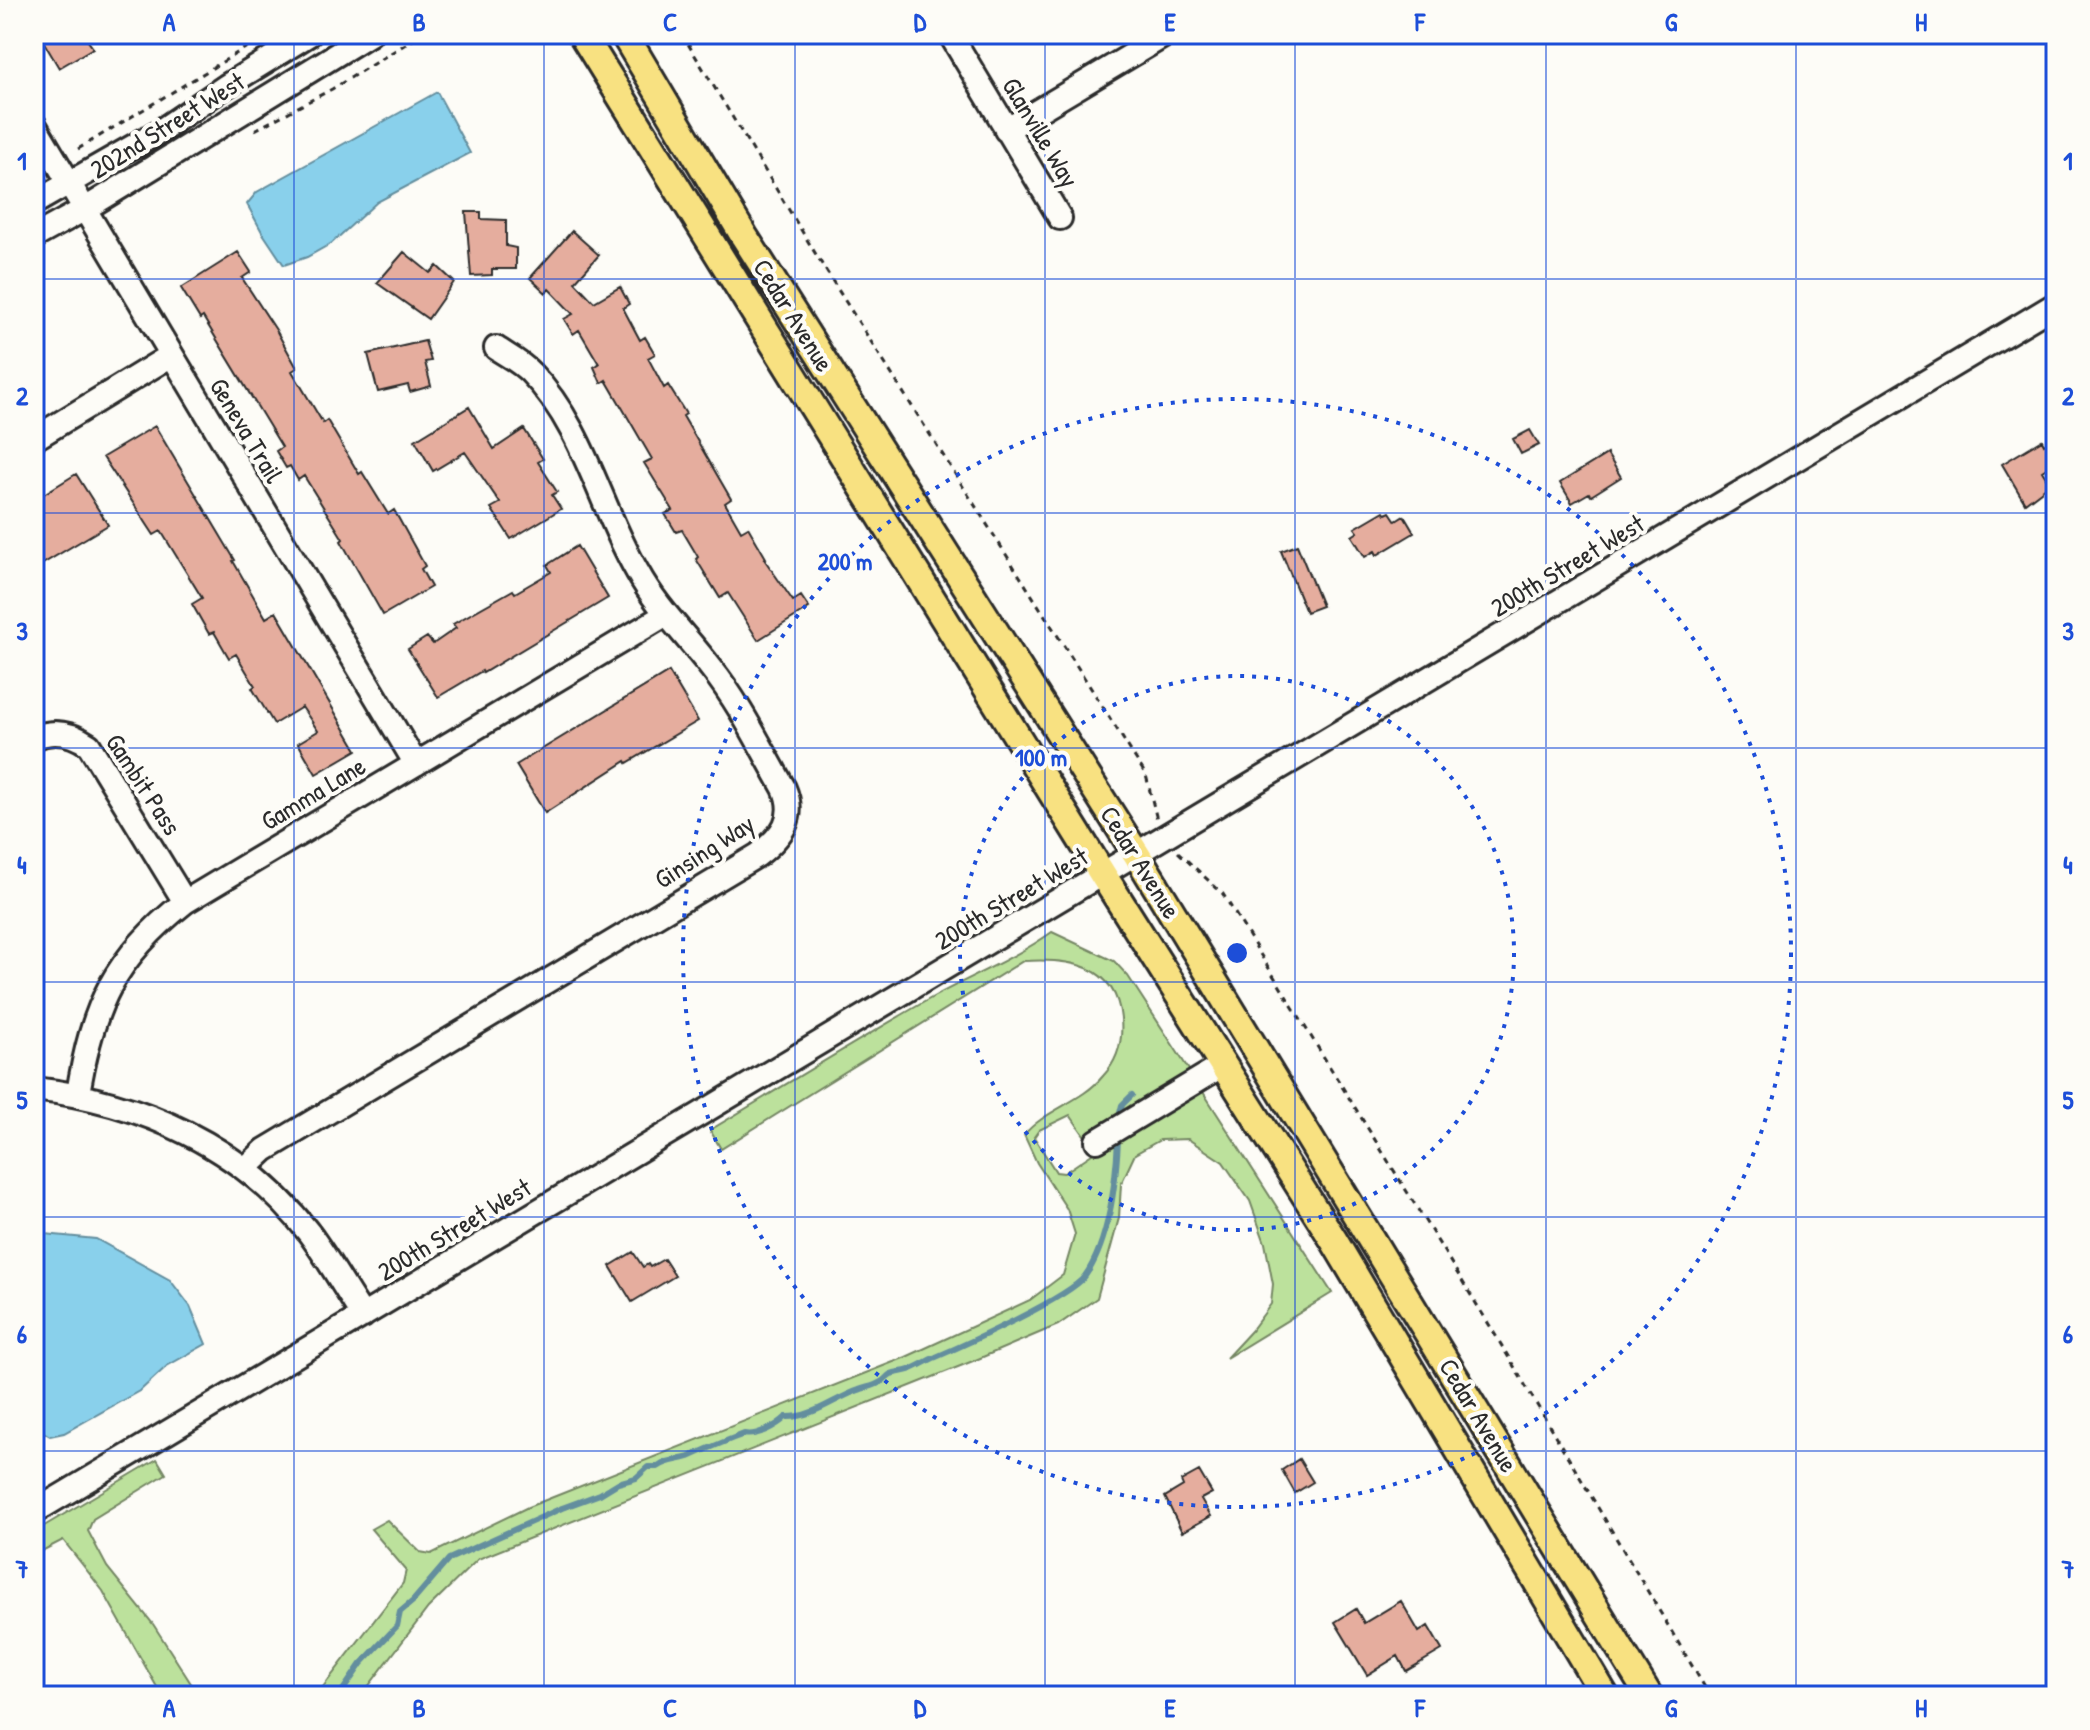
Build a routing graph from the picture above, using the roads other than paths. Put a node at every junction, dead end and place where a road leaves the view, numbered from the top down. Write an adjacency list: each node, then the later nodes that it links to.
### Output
1 (310, 34): 9 (street, 202nd Street West)
2 (370, 34): 11 (street, 202nd Street West)
3 (582, 34): 22 (main road, Cedar Avenue)
4 (624, 34): 21 (main road, Cedar Avenue)
5 (950, 34): 8 (street, Glanville Way)
6 (1167, 34): 8 (street)
7 (34, 124): 9 (street, Geneva Trail)
8 (1006, 130): 12 (street, Glanville Way)
9 (69, 183): 10 (street, 202nd Street West); 11 (street, Geneva Trail)
10 (34, 203)
11 (85, 209): 13 (street, 202nd Street West); 16 (street, Geneva Trail)
12 (1060, 218)
13 (40, 246)
14 (2056, 304): 21 (street, 200th Street West)
15 (496, 348): 18 (street, Ginsing Way)
16 (170, 356): 17 (street); 20 (street, Geneva Trail)
17 (34, 439)
18 (665, 615): 20 (street, Gamma Lane); 28 (street, Ginsing Way)
19 (34, 738): 23 (street, Gambit Pass)
20 (416, 764): 23 (street, Gamma Lane)
21 (1137, 855): 22 (street, 200th Street West); 32 (main road, Cedar Avenue)
22 (1103, 875): 24 (main road, Cedar Avenue); 29 (street, 200th Street West)
23 (185, 902): 26 (street, Gamma Lane)
24 (1223, 1065): 27 (street); 31 (main road, Cedar Avenue)
25 (34, 1089): 26 (street)
26 (78, 1094): 28 (street)
27 (1097, 1141)
28 (245, 1169): 29 (street)
29 (363, 1316): 30 (street, 200th Street West)
30 (34, 1512)
31 (1605, 1696)
32 (1649, 1696)

